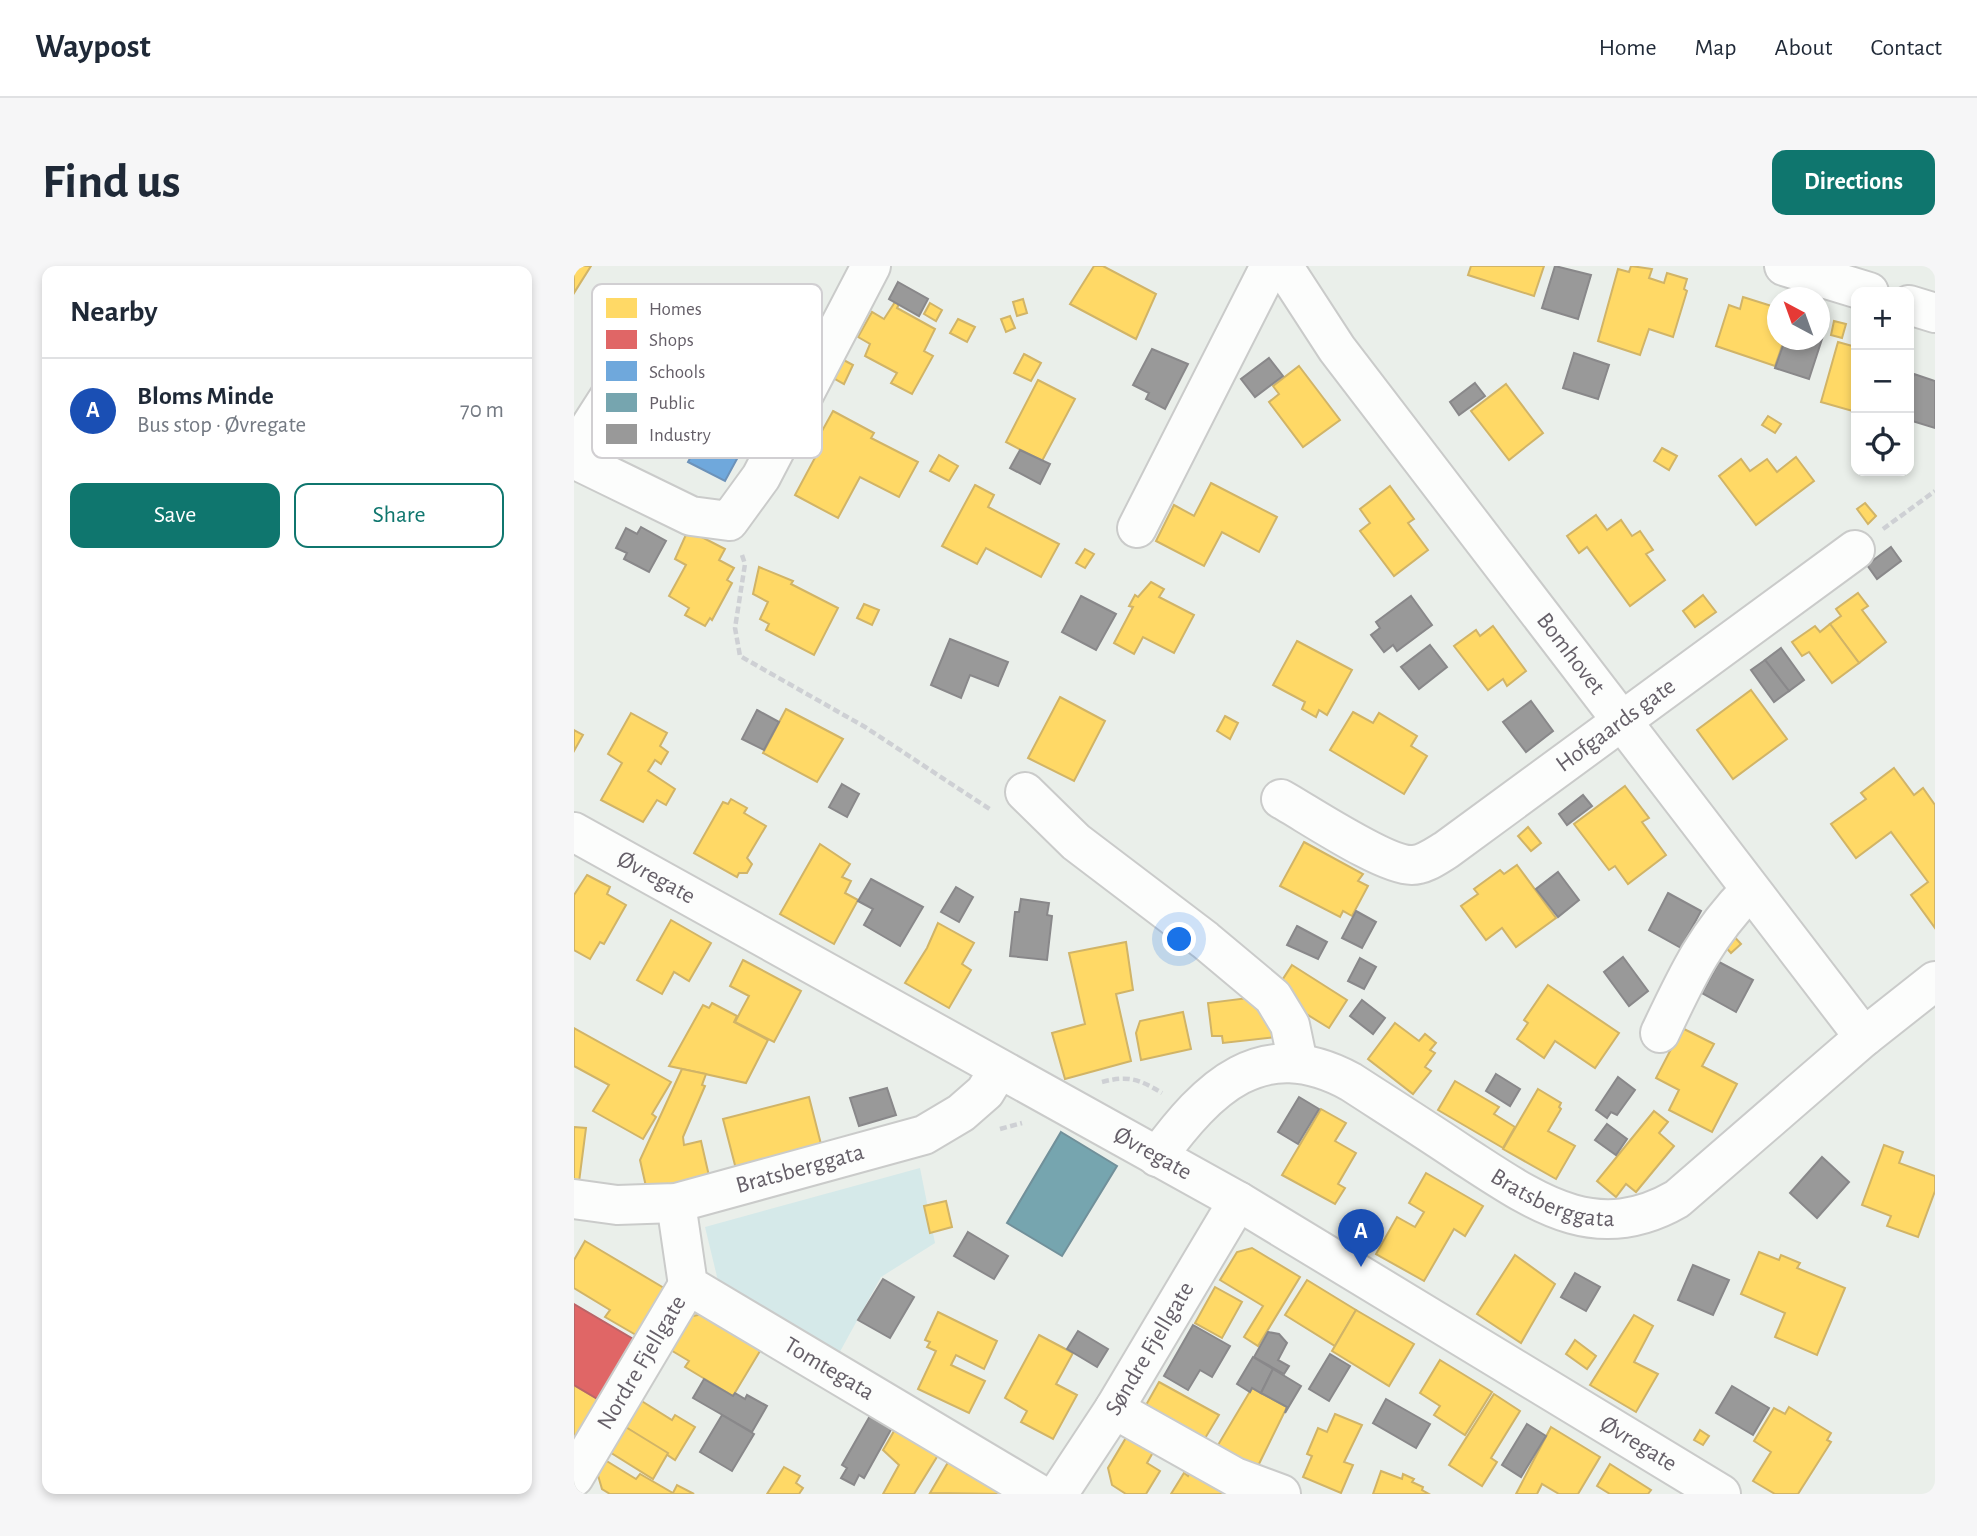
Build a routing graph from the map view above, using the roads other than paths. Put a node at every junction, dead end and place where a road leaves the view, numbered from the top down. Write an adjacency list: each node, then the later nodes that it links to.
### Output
1 (872, 266): 8 (street)
2 (1270, 266): 13 (street)
3 (1283, 266): 15 (street, Bomhovet)
4 (1784, 266): 5 (street)
5 (1853, 287)
6 (1914, 306): 7 (street)
7 (1935, 313)
8 (822, 361)
9 (592, 424): 10 (street)
10 (574, 452)
11 (574, 458): 12 (street)
12 (771, 458)
13 (1137, 528)
14 (1854, 550): 15 (street, Hofgaards gate)
15 (1620, 720): 16 (street, Hofgaards gate); 19 (street, Bomhovet)
16 (1281, 799)
17 (1012, 804): 23 (street)
18 (574, 832): 24 (street, Øvregate)
19 (1750, 890): 21 (street); 22 (street, Bomhovet)
20 (1935, 981): 22 (street, Bratsberggata)
21 (1660, 1033)
22 (1864, 1037): 23 (street, Bratsberggata)
23 (1298, 1063): 25 (street, Bratsberggata)
24 (999, 1069): 25 (street, Øvregate); 28 (street, Bratsberggata)
25 (1157, 1157): 27 (street, Øvregate)
26 (574, 1199): 28 (street, Bratsberggata)
27 (1238, 1201): 30 (street, Søndre Fjellgate); 32 (street, Øvregate)
28 (676, 1203): 29 (street)
29 (688, 1285): 31 (street, Nordre Fjellgate); 33 (street, Tomtegata)
30 (1114, 1409): 34 (street, Søndre Fjellgate); 35 (street)
31 (574, 1477)
32 (1704, 1490)
33 (1039, 1494)
34 (1058, 1494)
35 (1281, 1494)

